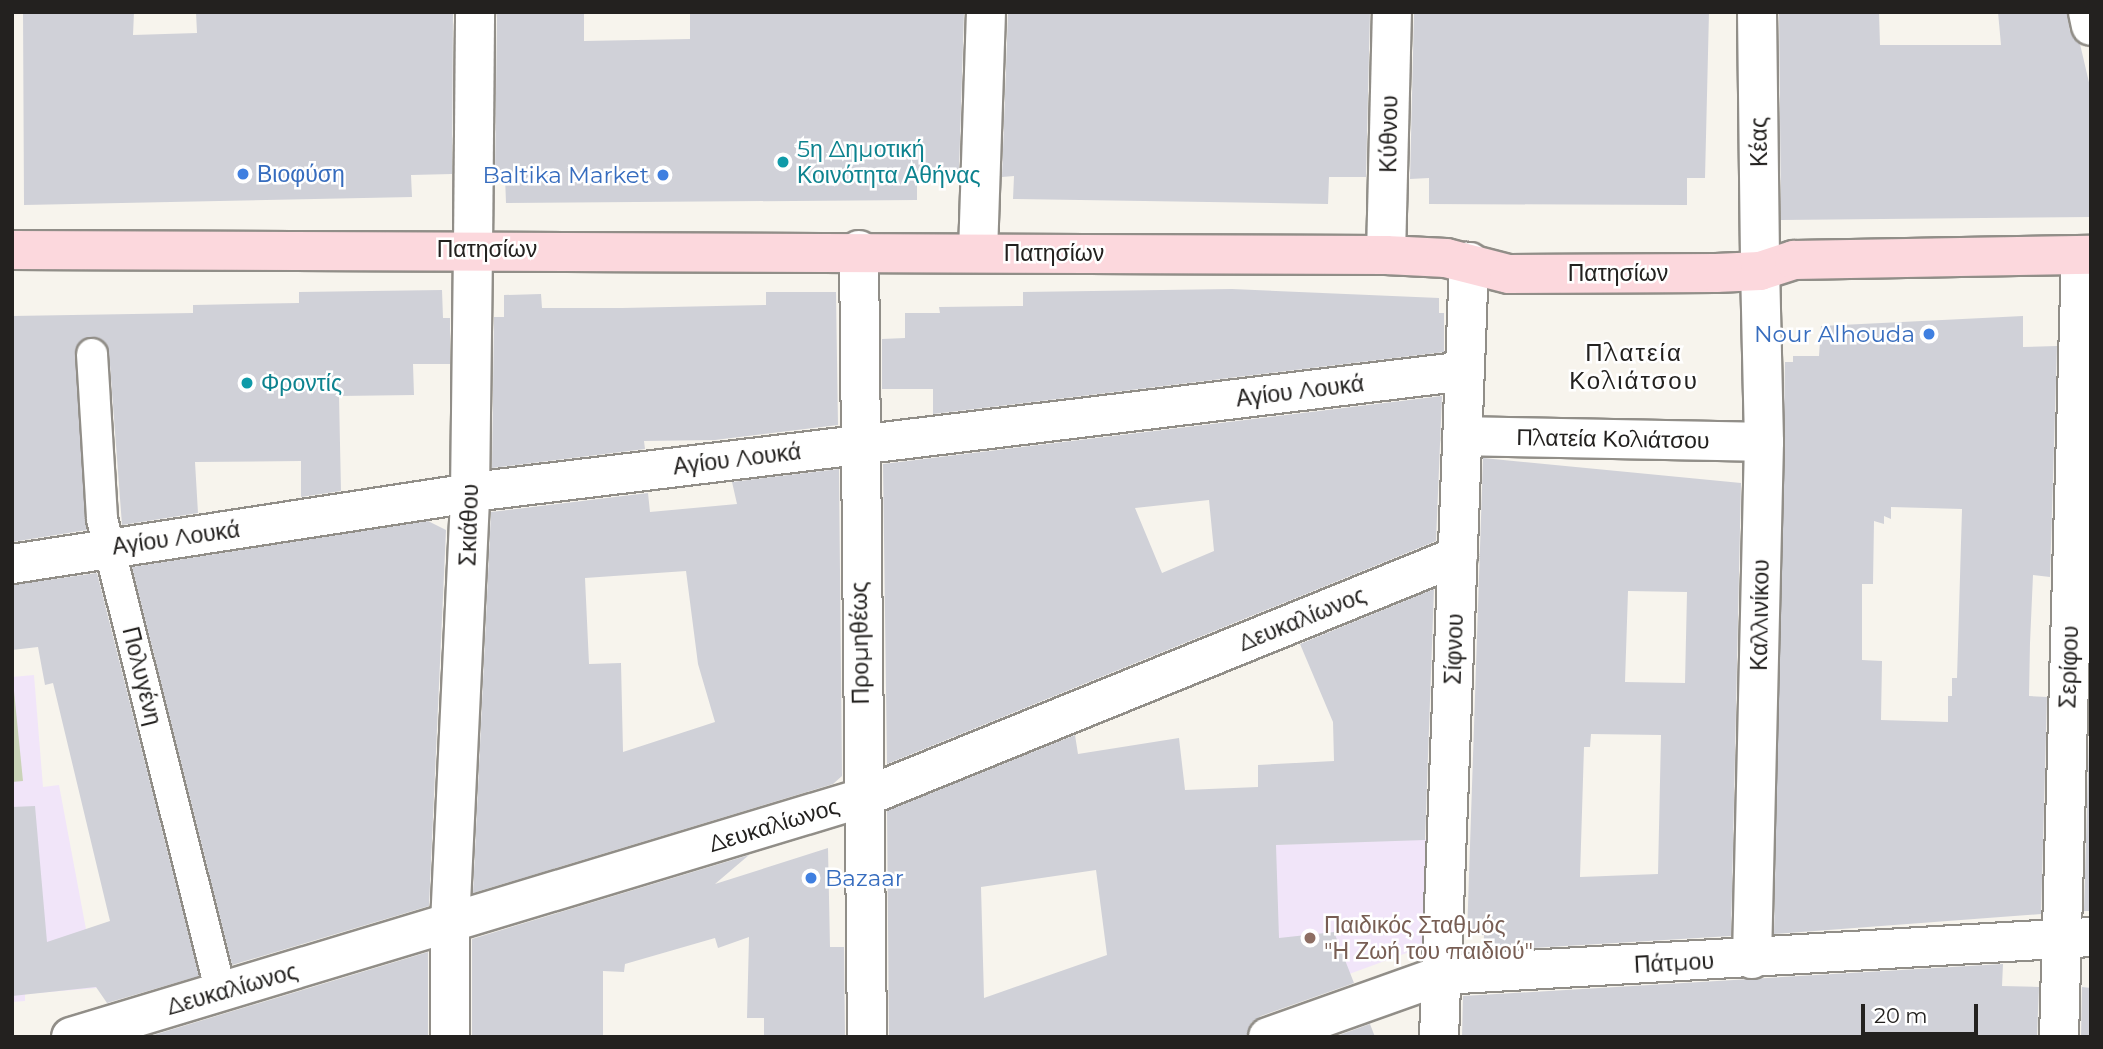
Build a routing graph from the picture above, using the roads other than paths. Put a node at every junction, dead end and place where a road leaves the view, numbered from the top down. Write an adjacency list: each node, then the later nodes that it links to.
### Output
1 (475, 12): 7 (street, Σκιάθου)
2 (986, 12): 10 (street)
3 (1392, 12): 11 (street, Κύθνου)
4 (1757, 12): 14 (street, Κέας)
5 (2088, 12): 6 (street)
6 (2091, 26)
7 (473, 249): 8 (main road, Πατησίων); 9 (main road, Πατησίων); 20 (street, Σκιάθου)
8 (12, 250)
9 (859, 250): 10 (main road, Πατησίων); 19 (street, Προμηθέως)
10 (978, 253): 11 (main road, Πατησίων)
11 (1386, 255): 13 (main road, Πατησίων)
12 (2086, 255): 14 (main road, Πατησίων); 24 (street, Σερίφου)
13 (1469, 262): 14 (main road, Πατησίων); 16 (street, Σίφνου)
14 (1760, 271): 18 (street, Καλλινίκου)
15 (92, 355): 21 (street, Πολυγένη)
16 (1465, 371): 17 (street, Σίφνου); 19 (street, Αγίου Λουκά)
17 (1462, 436): 18 (street, Πλατεία Κολιάτσου); 22 (street, Σίφνου)
18 (1763, 442): 28 (street, Καλλινίκου)
19 (858, 443): 20 (street, Αγίου Λουκά); 25 (street, Προμηθέως)
20 (470, 495): 21 (street, Αγίου Λουκά); 26 (street, Σκιάθου)
21 (110, 548): 23 (street, Αγίου Λουκά); 30 (street, Πολυγένη)
22 (1458, 556): 25 (street, Δευκαλίωνος); 29 (street, Σίφνου)
23 (12, 564)
24 (2081, 617): 27 (street, Σερίφου)
25 (862, 798): 26 (street, Δευκαλίωνος); 33 (street, Προμηθέως)
26 (450, 925): 30 (street, Δευκαλίωνος); 32 (street, Σκιάθου)
27 (2076, 938): 28 (street, Πάτμου); 36 (street, Σερίφου)
28 (1752, 959): 29 (street, Πάτμου)
29 (1442, 975): 34 (street, Πάτμου); 35 (street, Σίφνου)
30 (221, 993): 31 (street, Δευκαλίωνος)
31 (71, 1037)
32 (450, 1037)
33 (867, 1037)
34 (1268, 1037)
35 (1439, 1037)
36 (2059, 1037)

